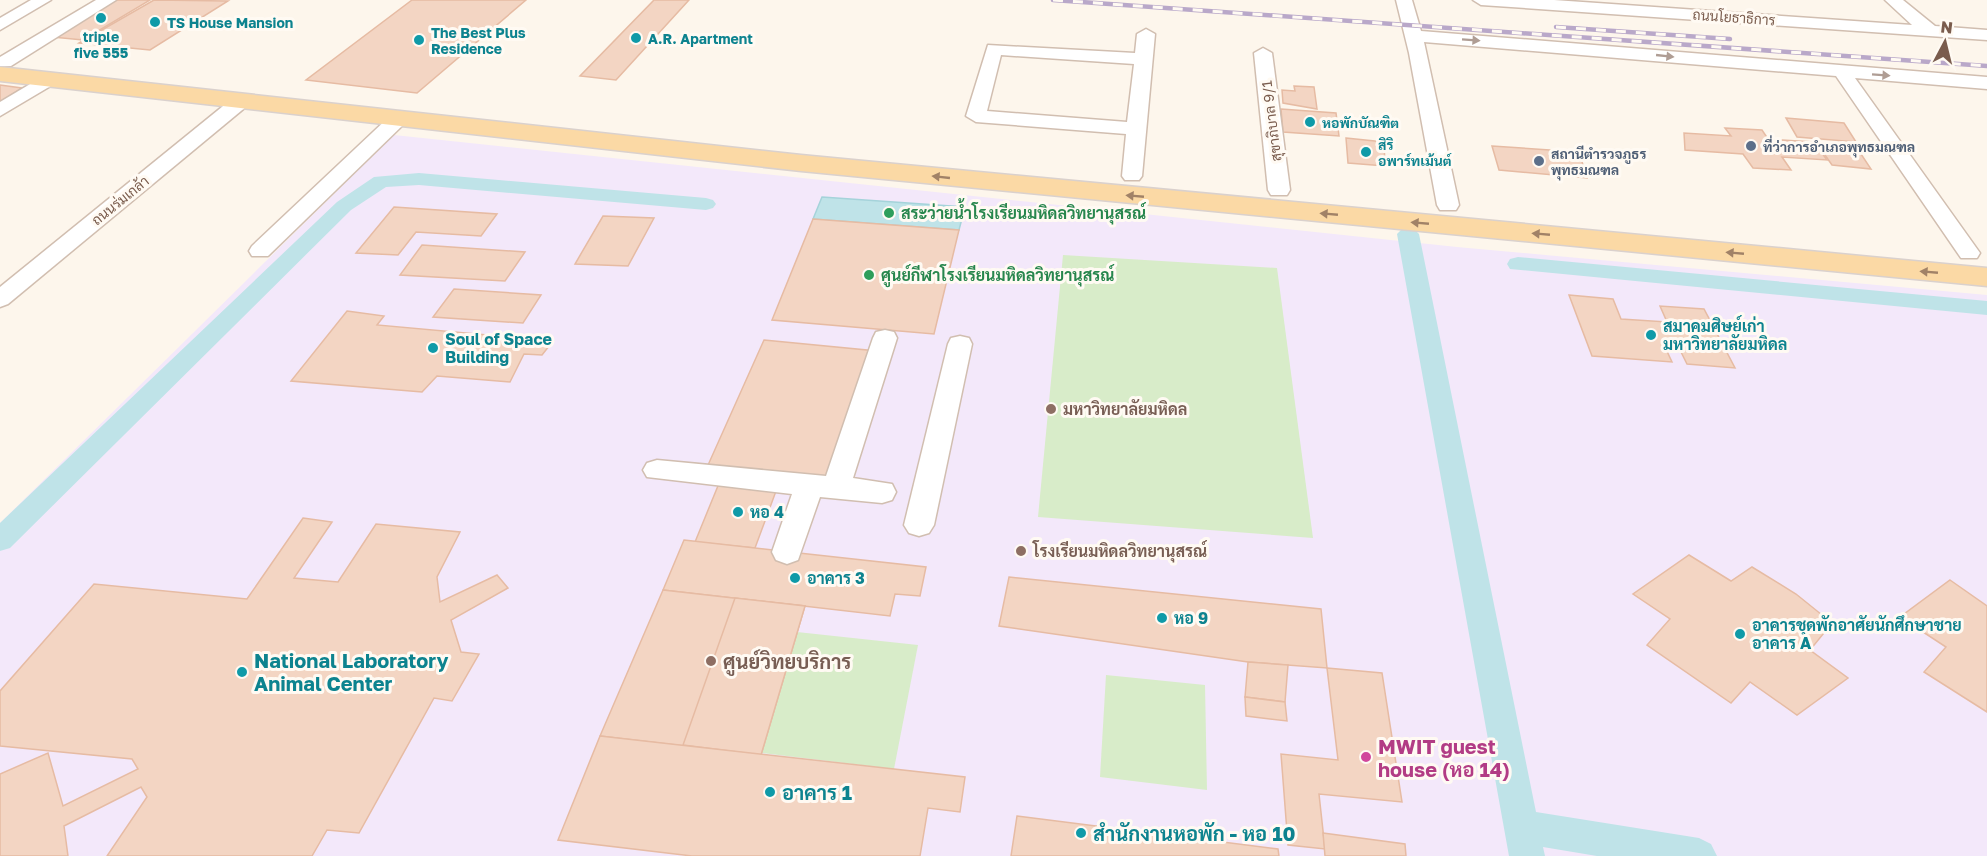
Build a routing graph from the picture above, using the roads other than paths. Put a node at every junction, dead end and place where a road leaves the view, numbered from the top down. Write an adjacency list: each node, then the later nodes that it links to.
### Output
1 (43, 0): 11 (street)
2 (108, 0): 18 (street)
3 (1404, 0): 15 (street)
4 (1481, 0): 7 (street, ถนนโยธาธิการ)
5 (1730, 0): 9 (street)
6 (1893, 0): 12 (street)
7 (1639, 6): 9 (street, ถนนโยธาธิการ)
8 (1797, 8): 10 (street)
9 (1742, 18): 10 (street, ถนนโยธาธิการ)
10 (1807, 22): 12 (street, ถนนโยธาธิการ)
11 (0, 25)
12 (1930, 31): 14 (street, ถนนโยธาธิการ)
13 (1146, 34): 17 (street)
14 (1987, 35)
15 (1413, 36): 19 (street, one-way to 19); 28 (street)
16 (1263, 53): 27 (street, สุขาภิบาล 9/1)
17 (1143, 59): 25 (street); 25 (street)
18 (2, 66): 20 (main road)
19 (1842, 72): 21 (street, one-way to 21); 30 (street)
20 (56, 74): 22 (main road); 23 (street); 26 (main road)
21 (1987, 83)
22 (240, 102): 24 (main road); 32 (street, ถนนร่มเกล้า)
23 (0, 110)
24 (397, 120): 28 (main road, one-way to 24); 29 (street)
25 (1136, 129): 26 (street)
26 (1131, 176): 27 (main road)
27 (1279, 190): 28 (main road)
28 (1450, 216): 30 (main road); 31 (main road, one-way to 28)
29 (260, 251)
30 (1978, 254): 31 (main road)
31 (1987, 277)
32 (0, 299)
33 (885, 338): 36 (street)
34 (960, 344): 38 (street)
35 (657, 470): 36 (street)
36 (822, 486): 37 (street); 39 (street)
37 (882, 492)
38 (919, 525)
39 (787, 552)

